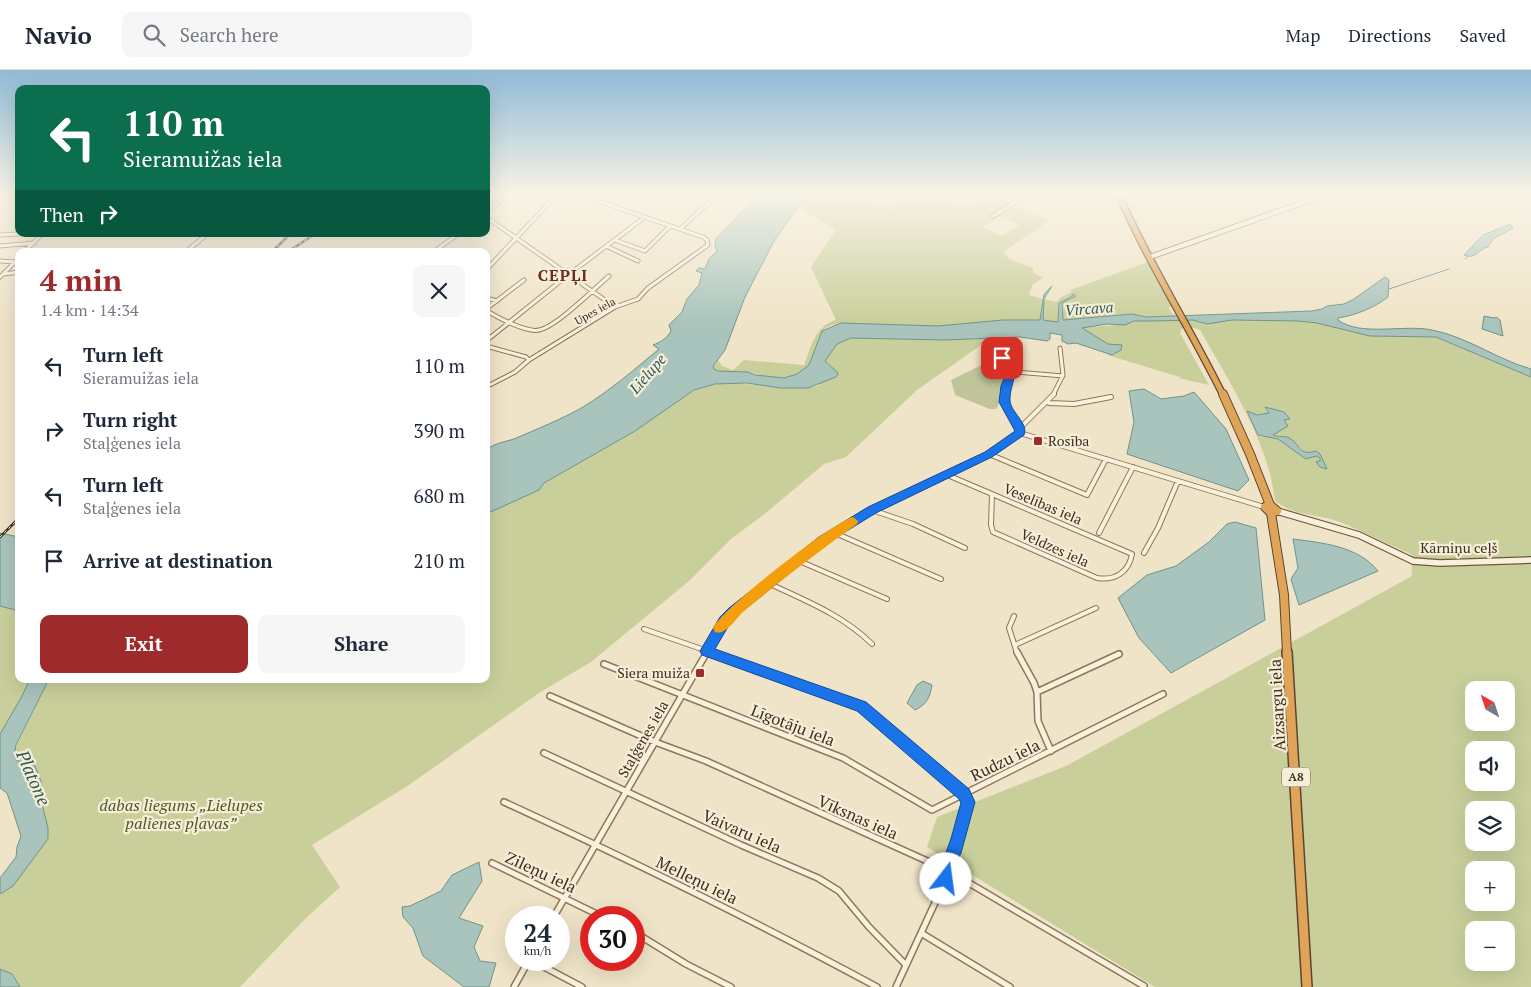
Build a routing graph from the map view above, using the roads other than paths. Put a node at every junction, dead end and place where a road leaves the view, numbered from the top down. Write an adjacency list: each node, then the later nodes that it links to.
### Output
1 (38, 238): 11 (street)
2 (202, 238): 15 (street)
3 (453, 238): 16 (street)
4 (517, 238): 22 (street); 25 (street)
5 (618, 238): 10 (street)
6 (658, 238): 10 (street)
7 (703, 238): 32 (street, Upes iela)
8 (1141, 238): 17 (highway, A8)
9 (1206, 238): 17 (street)
10 (615, 240): 13 (street)
11 (34, 242): 12 (street); 14 (street)
12 (0, 246)
13 (606, 246): 19 (street); 25 (street)
14 (29, 248)
15 (190, 248)
16 (439, 248)
17 (1150, 256): 52 (highway, Aizsargu iela / A8)
18 (0, 261): 20 (street)
19 (638, 261)
20 (15, 262)
21 (15, 263): 24 (street)
22 (490, 266)
23 (15, 273): 24 (street)
24 (1, 275)
25 (568, 275): 28 (street); 34 (street)
26 (609, 276): 28 (street)
27 (524, 280): 30 (street)
28 (591, 290): 32 (street); 34 (street)
29 (490, 299): 30 (street)
30 (497, 301): 31 (street)
31 (490, 307)
32 (615, 307): 39 (street, Upes iela)
33 (490, 312): 34 (street)
34 (510, 322): 35 (street)
35 (490, 338)
36 (490, 347): 39 (street)
37 (1060, 348): 41 (street)
38 (1002, 358): 40 (street)
39 (529, 360): 42 (street, Upes iela)
40 (1011, 374): 41 (street); 45 (street)
41 (1063, 376): 44 (street, Staļģenes iela)
42 (490, 385)
43 (1111, 397): 44 (street)
44 (1047, 404): 45 (street, Staļģenes iela)
45 (1020, 430): 46 (street, Staļģenes iela); 47 (street, Kārniņu ceļš)
46 (989, 454): 47 (street); 49 (street, Staļģenes iela)
47 (1106, 459): 48 (street, Kārniņu ceļš)
48 (1133, 467): 50 (street, Kārniņu ceļš); 55 (street)
49 (945, 474): 51 (street, Veselības iela); 53 (street, Staļģenes iela)
50 (1178, 481): 52 (street, Kārniņu ceļš); 58 (street)
51 (992, 494): 57 (street, Veselības iela); 57 (street, Veldzes iela)
52 (1271, 509): 60 (street, Kārniņu ceļš); 100 (highway, Aizsargu iela / A8)
53 (872, 510): 54 (street, Staļģenes iela); 56 (street)
54 (835, 533): 59 (street, Staļģenes iela); 61 (street)
55 (1099, 534)
56 (965, 548)
57 (1132, 554)
58 (1144, 554)
59 (797, 560): 62 (street, Staļģenes iela); 63 (street)
60 (1531, 560)
61 (941, 579)
62 (768, 583): 67 (street); 69 (street, Staļģenes iela)
63 (887, 599)
64 (1096, 608): 68 (street)
65 (1014, 616): 68 (street)
66 (644, 629): 69 (street)
67 (872, 644)
68 (1015, 645): 72 (street)
69 (706, 651): 75 (street, Staļģenes iela); 80 (street)
70 (1119, 654): 72 (street)
71 (604, 664): 75 (street, Līgotāju iela)
72 (1037, 692): 77 (street)
73 (1163, 694): 77 (street, Rudzu iela)
74 (550, 696): 76 (street, Vīksnas iela)
75 (681, 696): 76 (street, Staļģenes iela); 80 (street, Līgotāju iela)
76 (655, 742): 79 (street, Staļģenes iela); 84 (street, Vīksnas iela)
77 (1050, 751): 80 (street, Rudzu iela)
78 (544, 753): 79 (street, Vaivaru iela)
79 (626, 792): 82 (street, Staļģenes iela); 90 (street, Vaivaru iela)
80 (964, 794): 84 (street, Rudzu iela)
81 (504, 802): 82 (street, Melleņu iela)
82 (596, 844): 85 (street, Staļģenes iela); 97 (street, Melleņu iela)
83 (492, 863): 85 (street, Zileņu iela)
84 (947, 870): 88 (street, Rudzu iela); 93 (street, Vīksnas iela)
85 (564, 897): 86 (street, Staļģenes iela); 87 (street, Zileņu iela)
86 (559, 906)
87 (582, 906)
88 (921, 933): 90 (street, Rudzu iela); 99 (street)
89 (645, 939): 96 (street)
90 (906, 965): 98 (street, Rudzu iela)
91 (523, 971): 94 (street)
92 (551, 971): 95 (street)
93 (1144, 986)
94 (514, 987)
95 (582, 987)
96 (731, 987)
97 (877, 987)
98 (896, 987)
99 (1010, 987)
100 (1308, 987)

